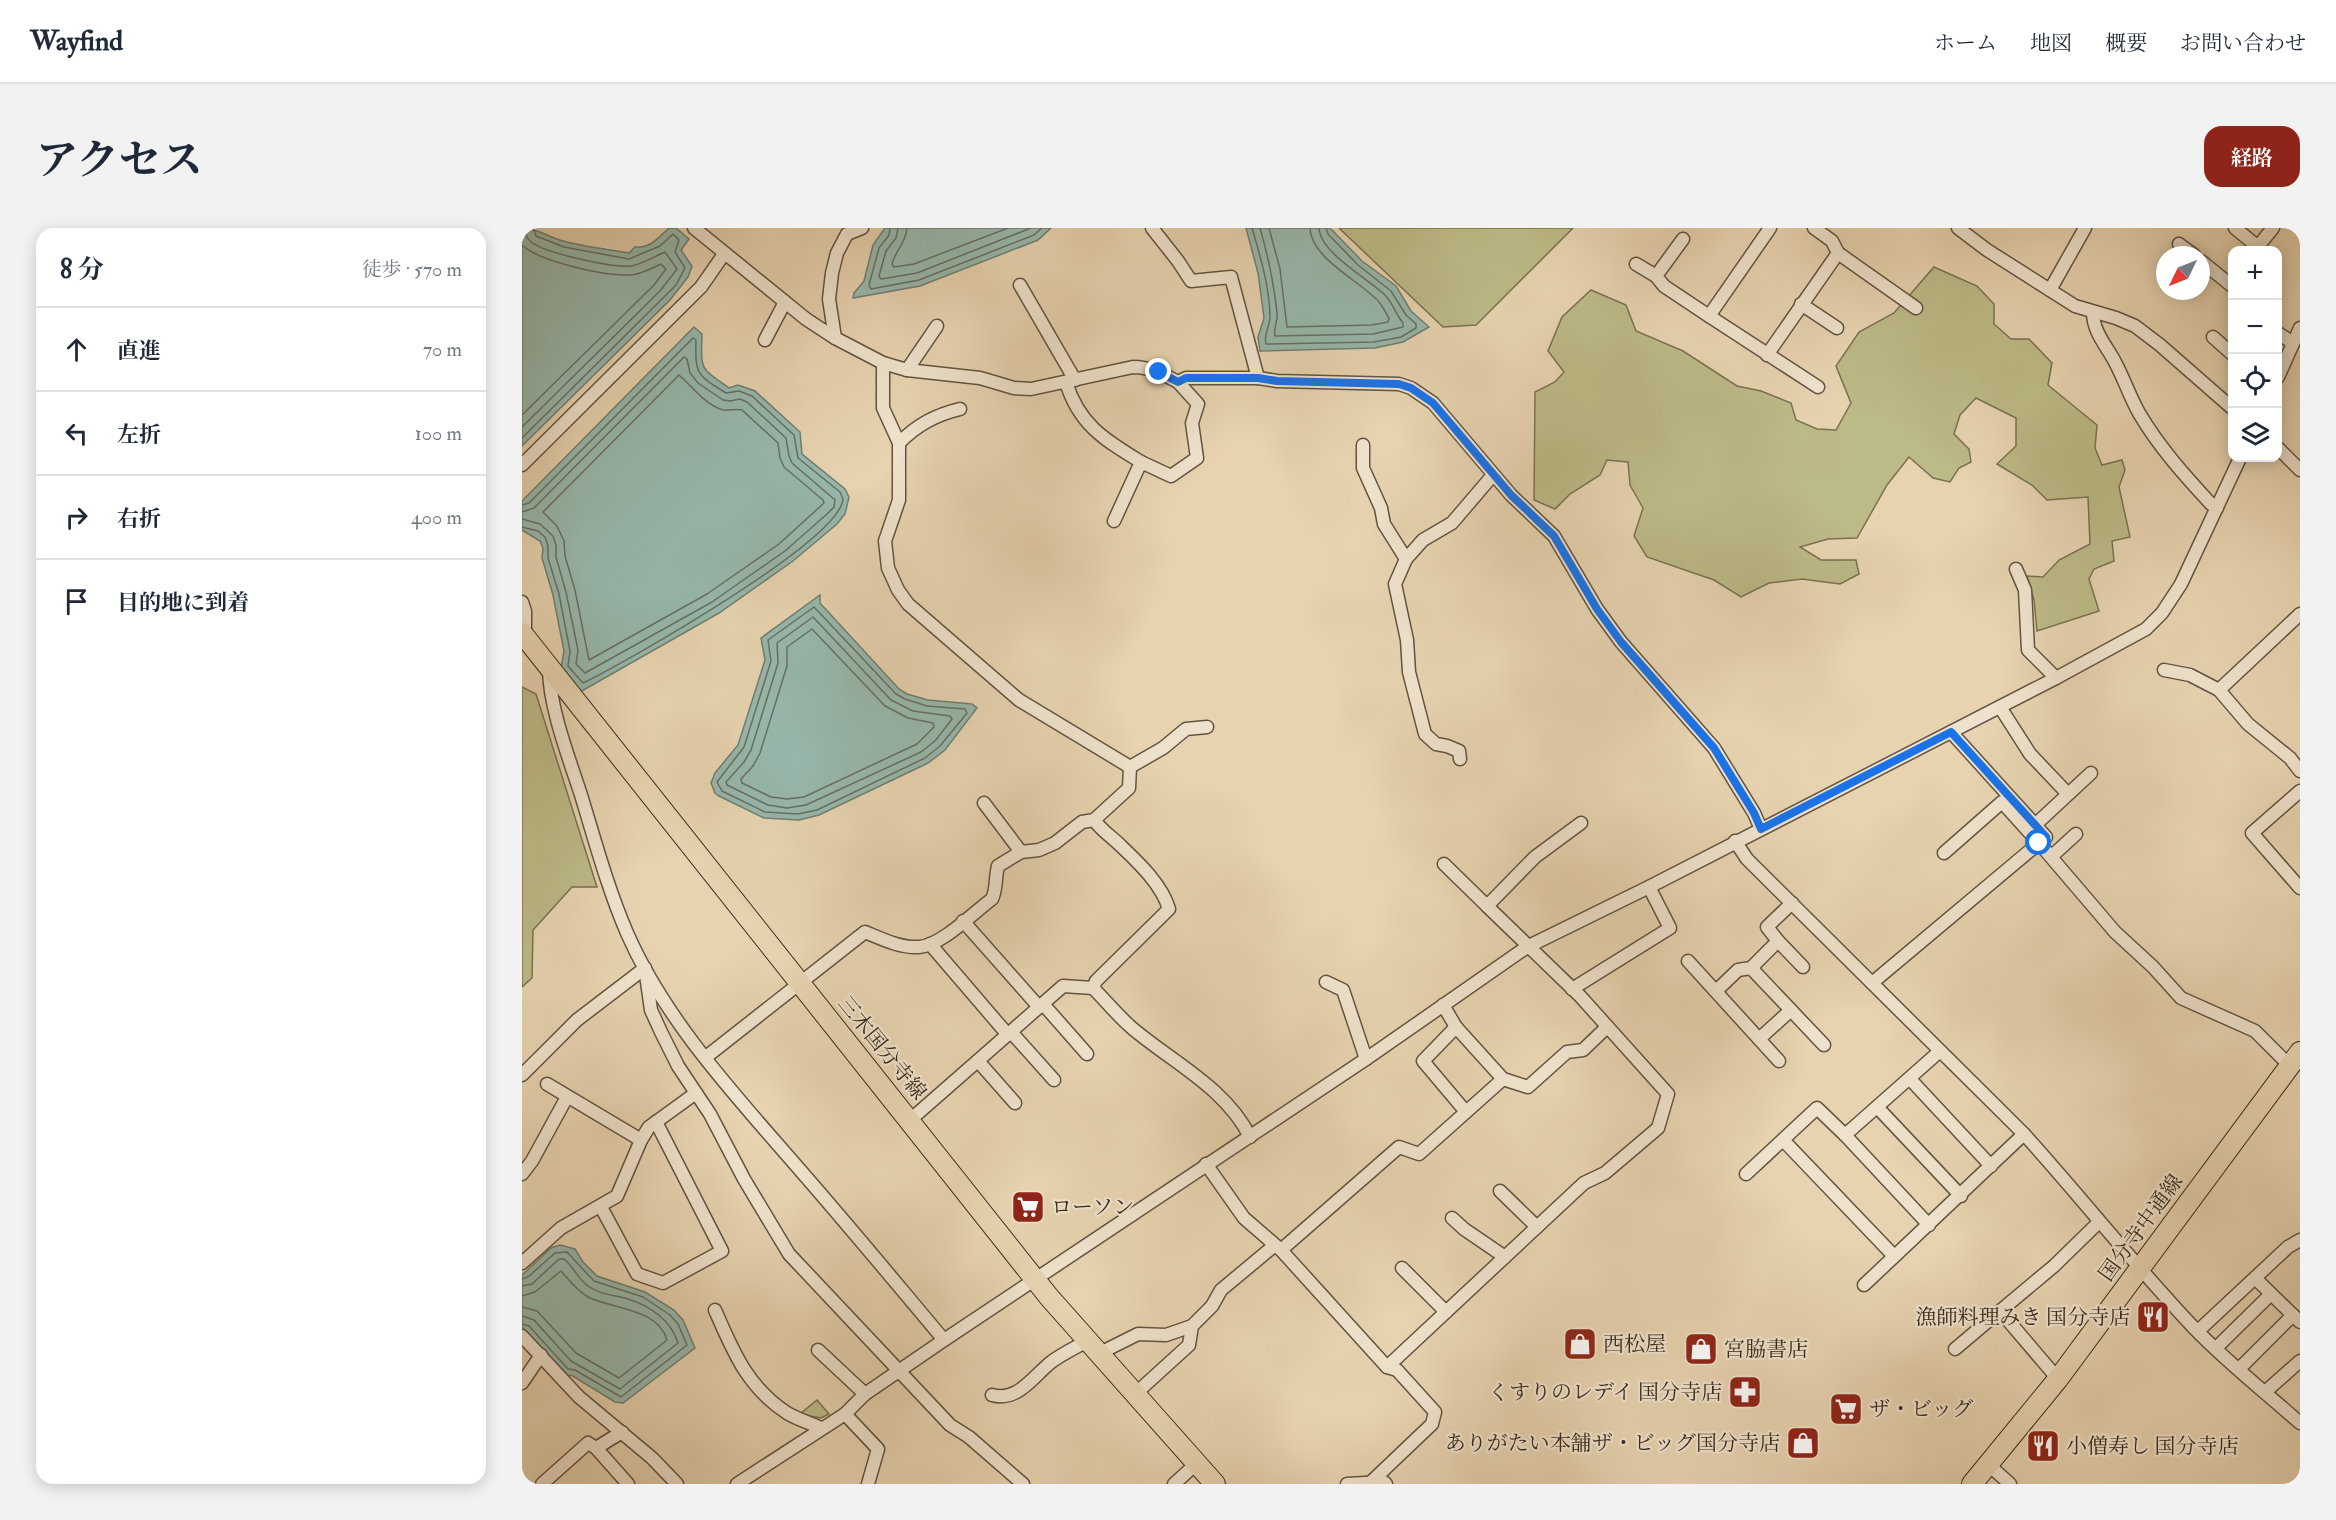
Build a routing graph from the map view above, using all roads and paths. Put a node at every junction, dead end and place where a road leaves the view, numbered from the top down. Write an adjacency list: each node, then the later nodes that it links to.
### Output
1 (694, 228): 16 (street)
2 (861, 228): 32 (street)
3 (1152, 228): 40 (street)
4 (1770, 228): 27 (street)
5 (1814, 228): 15 (street)
6 (1958, 228): 22 (street)
7 (2085, 228): 22 (street)
8 (2235, 228): 13 (street)
9 (2273, 228): 14 (street)
10 (1683, 239): 19 (street)
11 (2179, 244): 12 (street)
12 (2182, 246)
13 (2253, 246)
14 (2258, 246)
15 (1838, 253): 24 (street); 25 (street)
16 (724, 254): 23 (street); 51 (street)
17 (1636, 264): 19 (street)
18 (2210, 267): 20 (street)
19 (1656, 276): 27 (street)
20 (2228, 280)
21 (1020, 285): 41 (street)
22 (2050, 290): 26 (street)
23 (785, 302): 32 (street); 34 (street)
24 (1801, 304): 29 (street); 36 (street)
25 (1916, 308)
26 (2093, 312): 44 (street); 54 (street)
27 (1709, 316): 36 (street)
28 (937, 326): 39 (street)
29 (1837, 328)
30 (2282, 334): 33 (street)
31 (2213, 337): 35 (street)
32 (835, 338): 37 (street)
33 (2297, 338): 38 (street)
34 (765, 340)
35 (2228, 350)
36 (1767, 355): 43 (street)
37 (884, 363): 39 (street); 46 (street)
38 (2282, 367)
39 (907, 370): 41 (street)
40 (1258, 378): 42 (street); 53 (street)
41 (1071, 381): 42 (street); 49 (street)
42 (1178, 382): 49 (street)
43 (1818, 387)
44 (2228, 404)
45 (960, 409): 46 (street)
46 (899, 443): 69 (street)
47 (1363, 445): 56 (street)
48 (2282, 453): 52 (street)
49 (1142, 462): 55 (street)
50 (2238, 462): 54 (street)
51 (522, 465)
52 (2300, 470)
53 (1493, 475): 56 (street); 78 (street)
54 (2217, 508): 63 (street)
55 (1114, 520)
56 (1406, 559): 68 (street)
57 (2016, 569): 63 (street)
58 (522, 602): 60 (street)
59 (2300, 614): 64 (street)
60 (524, 634): 61 (main road, 三木国分寺線)
61 (549, 668): 96 (street); 99 (main road, 三木国分寺線)
62 (2164, 670): 64 (street)
63 (2056, 678): 65 (street)
64 (2219, 690): 70 (street)
65 (2000, 707): 67 (street); 73 (street)
66 (1207, 727): 69 (street)
67 (1951, 732): 77 (street); 78 (street)
68 (1460, 759)
69 (1130, 767): 75 (street)
70 (2300, 771)
71 (2091, 773): 73 (street)
72 (2300, 790): 87 (street)
73 (2068, 794): 77 (street)
74 (984, 803): 82 (street)
75 (1094, 820): 82 (street); 101 (street)
76 (1581, 823): 89 (street)
77 (2035, 825): 81 (street)
78 (1761, 829): 80 (street)
79 (2076, 834): 84 (street)
80 (1735, 841): 86 (street); 88 (street)
81 (2039, 843): 83 (street); 84 (street); 100 (street)
82 (1022, 852): 90 (street)
83 (1944, 852)
84 (2052, 856): 116 (street)
85 (1444, 864): 89 (street)
86 (1649, 887): 93 (street); 102 (street)
87 (2300, 888)
88 (1792, 903): 91 (street); 100 (street)
89 (1487, 906): 93 (street)
90 (963, 921): 92 (street); 105 (street)
91 (1778, 941): 95 (street); 97 (street)
92 (930, 944): 99 (street); 109 (street)
93 (1527, 947): 102 (street); 104 (street)
94 (1688, 961): 103 (street)
95 (1803, 967)
96 (645, 968): 114 (street); 119 (street); 124 (street)
97 (1751, 968): 103 (street); 106 (street)
98 (1326, 981): 115 (street)
99 (800, 983): 114 (street); 129 (main road, 三木国分寺線)
100 (1872, 983): 112 (street)
101 (1094, 988): 105 (street); 133 (street)
102 (1572, 989): 108 (street)
103 (1716, 991): 110 (street)
104 (1443, 1005): 107 (street); 115 (street)
105 (1041, 1006): 109 (street); 113 (street)
106 (1791, 1010): 110 (street); 111 (street)
107 (1456, 1027): 120 (street); 128 (street)
108 (1607, 1027): 120 (street); 146 (street)
109 (1009, 1033): 117 (street); 122 (street)
110 (1759, 1039): 118 (street)
111 (1824, 1045)
112 (1940, 1051): 121 (street); 131 (street)
113 (1087, 1054)
114 (706, 1057): 165 (street)
115 (1366, 1059): 133 (street)
116 (2295, 1059): 153 (main road, 国分寺中通線)
117 (978, 1061): 126 (street); 129 (street)
118 (1779, 1061)
119 (522, 1075)
120 (1503, 1079): 128 (street)
121 (1910, 1079): 127 (street); 137 (street)
122 (1054, 1080)
123 (547, 1084): 125 (street)
124 (696, 1093): 130 (street); 174 (street)
125 (567, 1097): 134 (street); 138 (street)
126 (1015, 1103)
127 (1878, 1108): 132 (street); 141 (street)
128 (1466, 1112): 148 (street)
129 (909, 1121): 155 (main road, 三木国分寺線)
130 (656, 1122): 134 (street); 142 (street)
131 (2024, 1134): 137 (street); 144 (street)
132 (1845, 1135): 135 (street); 145 (street)
133 (1250, 1137): 136 (street)
134 (641, 1140): 142 (street)
135 (1783, 1140): 139 (street); 149 (street)
136 (1206, 1164): 148 (street); 155 (street)
137 (1991, 1166): 141 (street)
138 (522, 1174)
139 (1746, 1174)
140 (1500, 1191): 146 (street)
141 (1960, 1196): 145 (street)
142 (601, 1207): 151 (street)
143 (1452, 1218): 150 (street)
144 (2099, 1222): 153 (street); 159 (street)
145 (1929, 1225): 149 (street)
146 (1537, 1227): 150 (street)
147 (2300, 1240): 154 (street)
148 (1278, 1248): 162 (street); 172 (street)
149 (1894, 1256): 156 (street)
150 (1504, 1257): 160 (street)
151 (522, 1263)
152 (1402, 1268): 160 (street)
153 (2141, 1270): 163 (street); 175 (main road, 国分寺中通線)
154 (2255, 1278): 157 (street); 163 (street)
155 (1035, 1279): 165 (street); 166 (main road, 三木国分寺線)
156 (1864, 1285)
157 (2271, 1294): 161 (street); 167 (street)
158 (715, 1310): 183 (street)
159 (2000, 1311): 168 (street); 175 (street)
160 (1446, 1312): 172 (street)
161 (2296, 1319): 173 (street)
162 (1192, 1326): 166 (street); 180 (street)
163 (2198, 1331): 167 (street)
164 (522, 1336): 170 (street)
165 (944, 1340): 174 (street)
166 (1093, 1348): 179 (street); 180 (main road, 三木国分寺線)
167 (2217, 1348): 173 (street)
168 (1955, 1349)
169 (818, 1350): 178 (street)
170 (541, 1355): 176 (street); 184 (street)
171 (2300, 1361): 177 (street)
172 (1387, 1367): 188 (street)
173 (2239, 1369): 177 (street)
174 (900, 1370): 178 (street); 194 (street)
175 (2058, 1379): 187 (main road, 国分寺中通線)
176 (522, 1383)
177 (2265, 1392): 182 (street)
178 (865, 1394): 181 (street)
179 (992, 1395)
180 (1134, 1395): 186 (main road, 三木国分寺線)
181 (845, 1414): 183 (street); 193 (street)
182 (2300, 1423)
183 (821, 1428): 192 (street)
184 (622, 1432): 185 (street); 191 (street)
185 (596, 1448): 189 (street); 190 (street)
186 (1196, 1464): 195 (street); 196 (main road, 三木国分寺線)
187 (1989, 1465): 199 (main road, 国分寺中通線); 200 (street)
188 (1370, 1483): 197 (street); 198 (street)
189 (542, 1484)
190 (628, 1484)
191 (678, 1484)
192 (738, 1484)
193 (868, 1484)
194 (1023, 1484)
195 (1174, 1484)
196 (1215, 1484)
197 (1347, 1484)
198 (1386, 1484)
199 (1972, 1484)
200 (2010, 1484)

